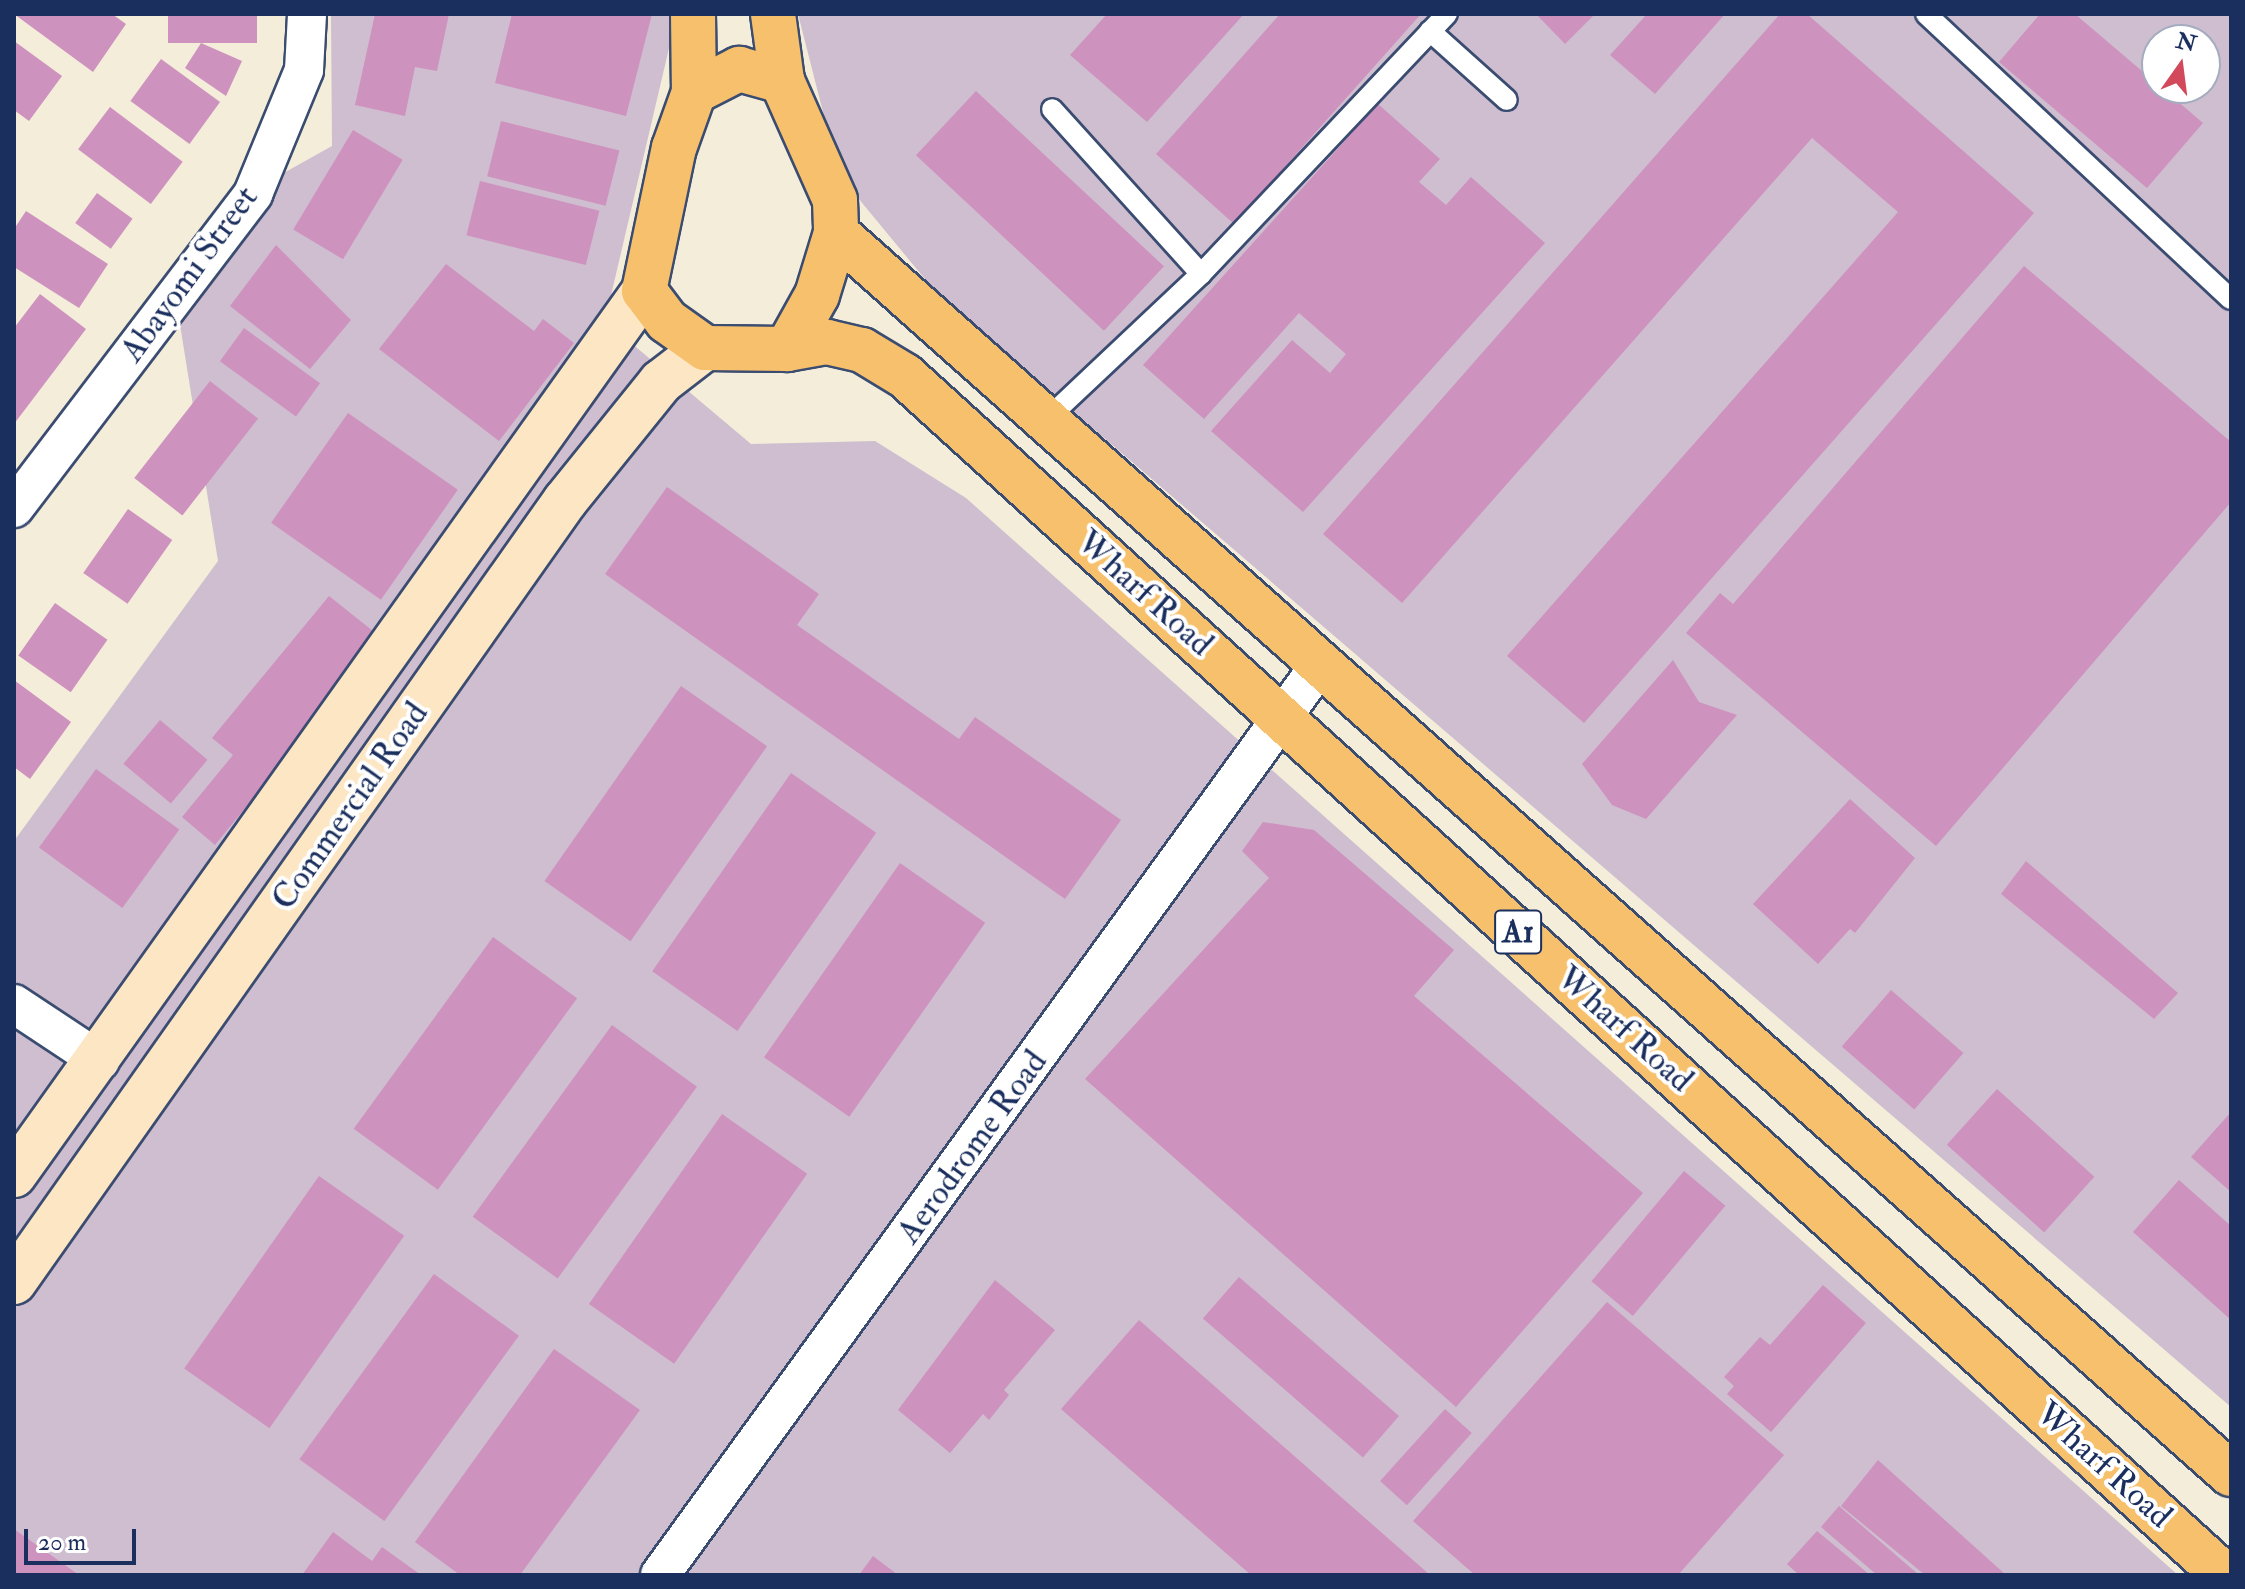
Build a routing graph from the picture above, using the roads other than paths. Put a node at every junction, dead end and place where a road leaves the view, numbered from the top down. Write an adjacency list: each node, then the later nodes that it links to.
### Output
1 (307, 14): 18 (street, Abayomi Street)
2 (693, 14): 8 (main road)
3 (773, 14): 7 (main road)
4 (1447, 14): 6 (lane)
5 (1926, 14): 14 (lane)
6 (1430, 31): 9 (lane); 12 (lane)
7 (782, 81): 8 (main road); 11 (main road)
8 (694, 92): 13 (main road)
9 (1507, 100)
10 (1052, 109): 12 (lane)
11 (836, 233): 16 (main road); 17 (main road, Wharf Road / A1)
12 (1201, 274): 17 (lane)
13 (644, 291): 15 (main road); 22 (main road, Commercial Road)
14 (2231, 299)
15 (705, 348): 16 (main road); 24 (main road, Commercial Road)
16 (787, 349): 20 (main road, Wharf Road / A1)
17 (1047, 419): 19 (main road, Wharf Road / A1)
18 (14, 508)
19 (1322, 662): 20 (street, Aerodrome Road); 25 (main road, Wharf Road / A1)
20 (1283, 718): 26 (street, Aerodrome Road); 27 (main road, Wharf Road / A1)
21 (14, 1004): 22 (street)
22 (100, 1061): 23 (main road, Commercial Road)
23 (14, 1175)
24 (14, 1282)
25 (2231, 1474)
26 (660, 1575)
27 (2224, 1575)

